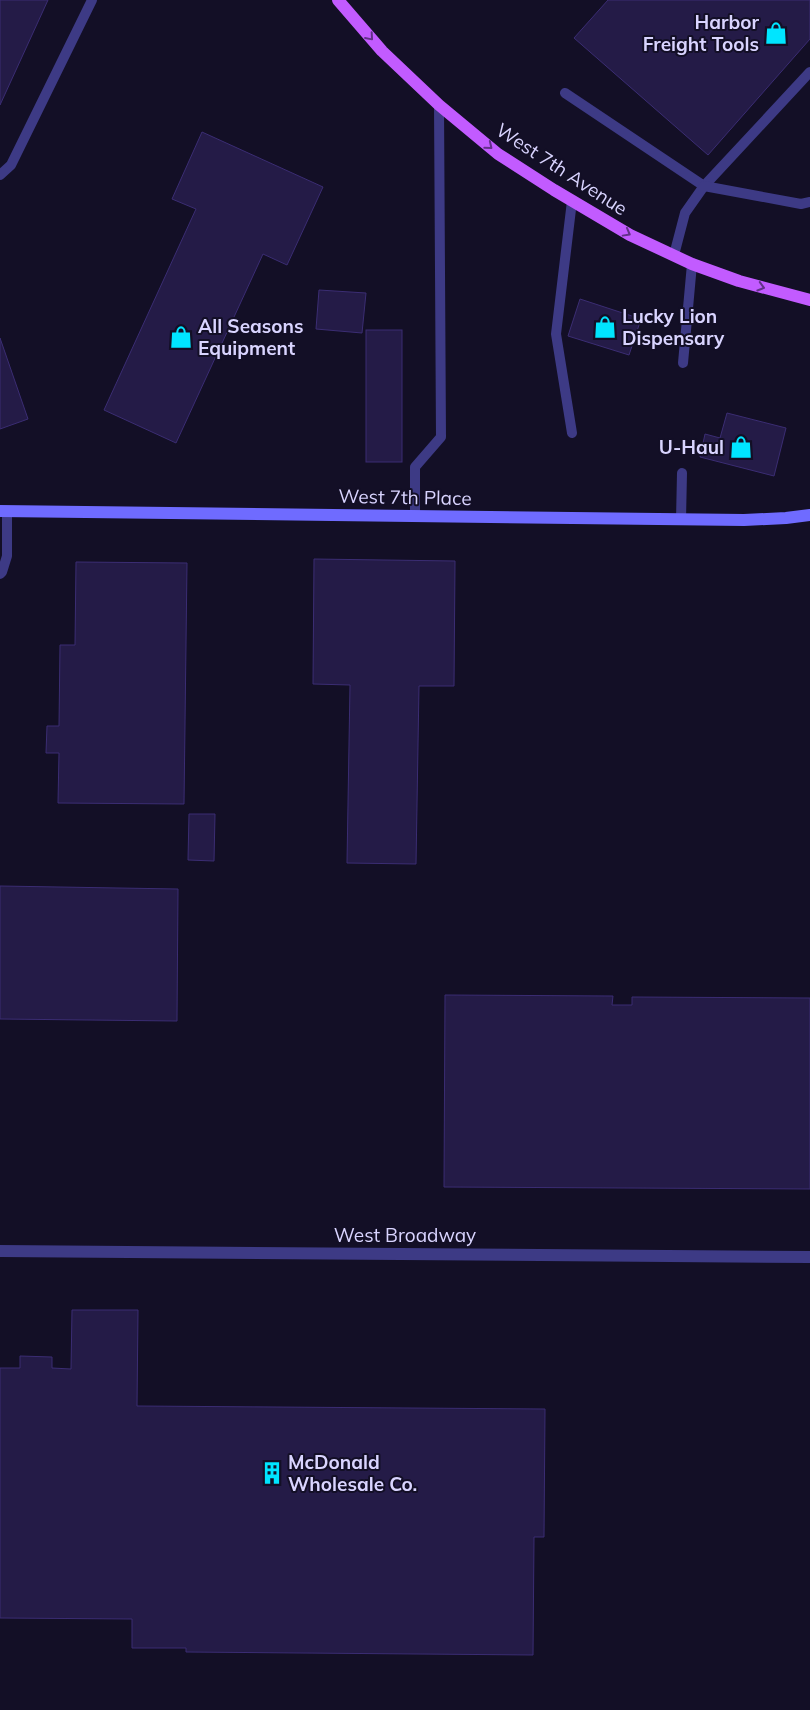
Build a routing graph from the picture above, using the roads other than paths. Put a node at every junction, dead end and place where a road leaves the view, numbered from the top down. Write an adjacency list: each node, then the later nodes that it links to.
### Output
1 (92, 0): 6 (lane)
2 (338, 0): 5 (main road, West 7th Avenue, one-way to 5)
3 (810, 72): 7 (lane)
4 (565, 93): 7 (lane)
5 (439, 105): 8 (main road, West 7th Avenue, one-way to 8); 19 (lane)
6 (0, 175)
7 (704, 186): 9 (lane); 11 (lane)
8 (572, 201): 11 (main road, West 7th Avenue, one-way to 11); 15 (lane)
9 (805, 203): 10 (lane)
10 (810, 212)
11 (674, 255): 12 (main road, West 7th Avenue)
12 (692, 264): 13 (main road, West 7th Avenue, one-way to 13); 14 (lane)
13 (810, 300)
14 (684, 362)
15 (572, 433)
16 (682, 473): 20 (lane)
17 (4, 511): 19 (street, West 7th Place); 21 (lane)
18 (810, 515): 20 (street, West 7th Place)
19 (415, 516): 20 (street, West 7th Place)
20 (681, 520)
21 (0, 574)
22 (0, 1250): 23 (street, West Broadway)
23 (810, 1257)

